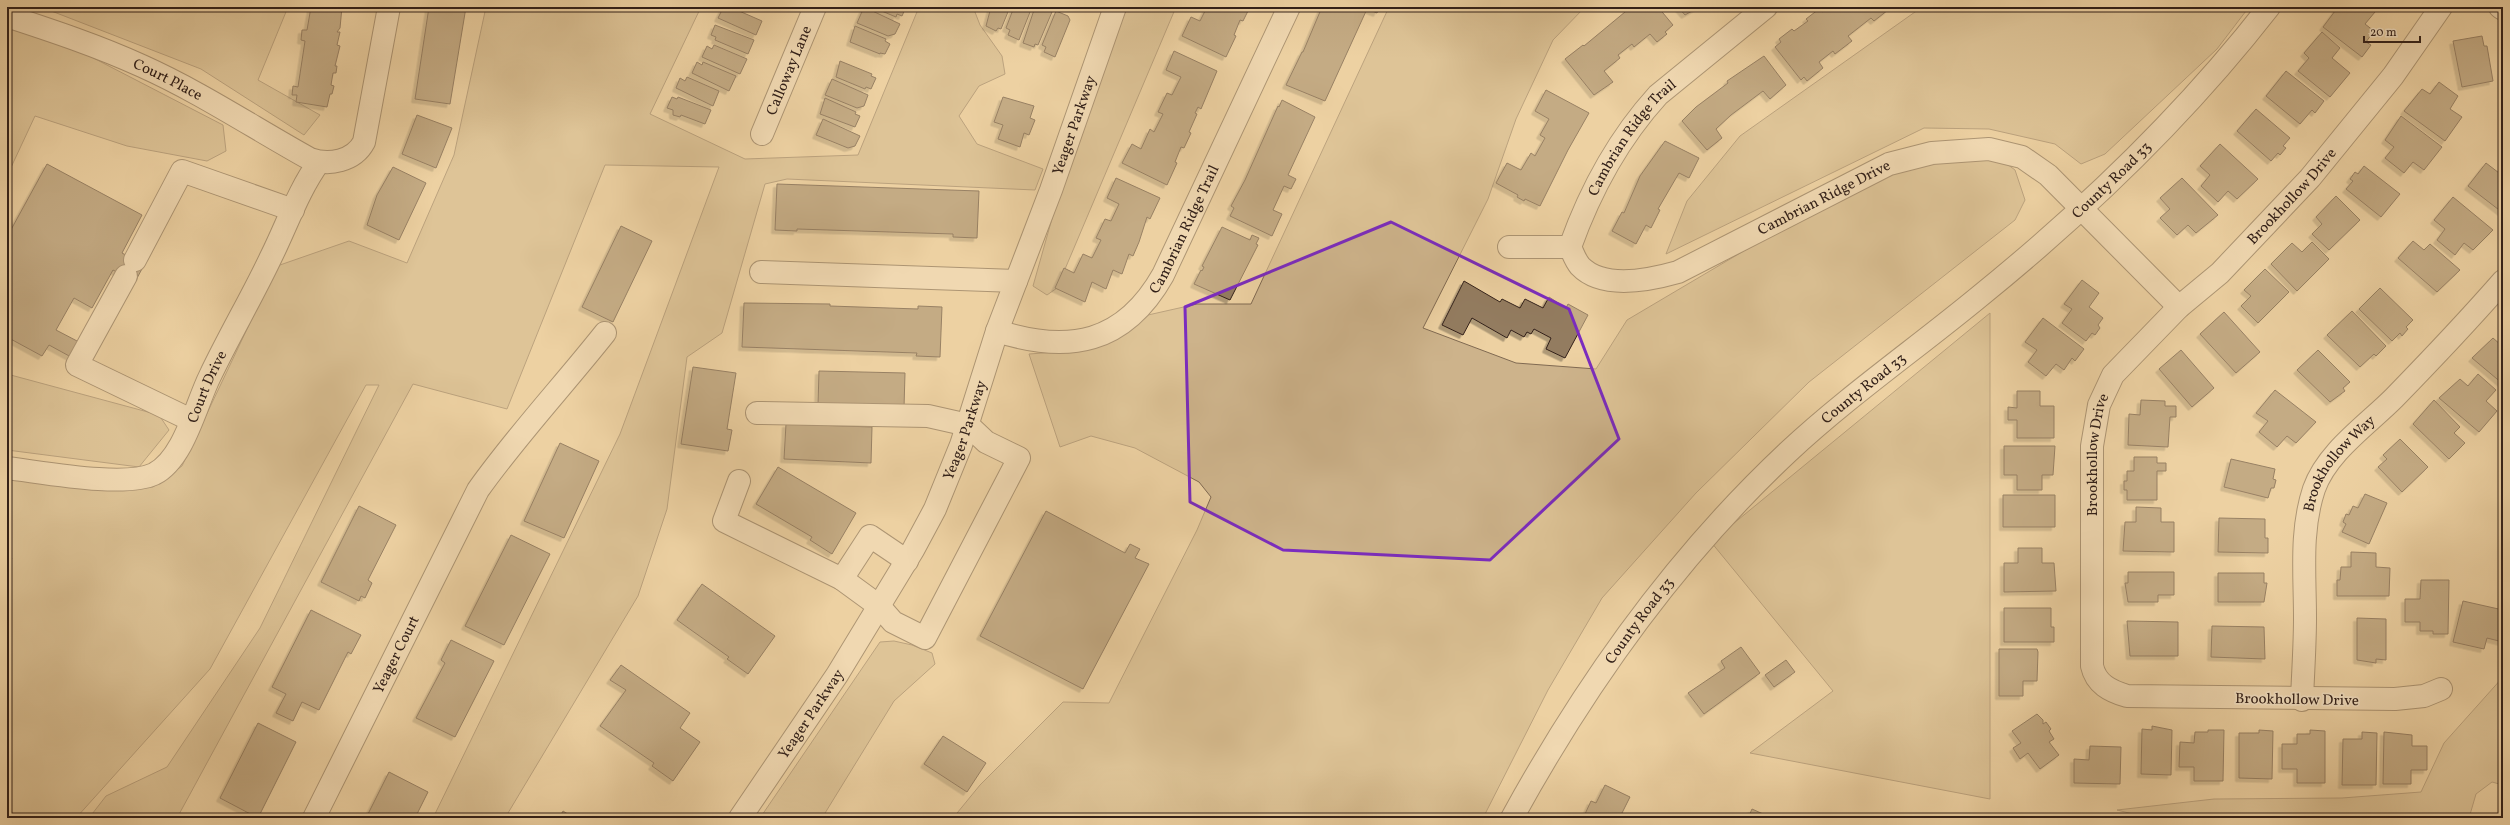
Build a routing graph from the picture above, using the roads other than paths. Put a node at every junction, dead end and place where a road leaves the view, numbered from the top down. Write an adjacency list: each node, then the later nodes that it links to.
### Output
1 (389, 7): 12 (street)
2 (815, 7): 11 (street, Calloway Lane)
3 (1115, 7): 18 (street, Yeager Parkway)
4 (1289, 7): 21 (street, Cambrian Ridge Trail)
5 (1766, 7): 16 (street, Cambrian Ridge Trail)
6 (2269, 7): 13 (street, County Road 33)
7 (2441, 7): 20 (street, Brookhollow Drive)
8 (2500, 7): 9 (street)
9 (2503, 9)
10 (7, 16): 12 (street, Court Place)
11 (762, 134)
12 (319, 162): 14 (street, Court Drive)
13 (2081, 208): 16 (street, Cambrian Ridge Drive); 20 (street, Cambrian Ridge Drive); 35 (street, County Road 33)
14 (293, 210): 24 (street, Court Drive); 24 (street)
15 (1509, 247): 16 (street)
16 (1570, 247)
17 (761, 272): 18 (street)
18 (1016, 281): 21 (street, Yeager Parkway)
19 (2503, 281): 32 (street, Brookhollow Way)
20 (2179, 307): 32 (street, Brookhollow Drive)
21 (997, 331): 25 (street, Yeager Parkway)
22 (605, 333): 33 (street, Yeager Court)
23 (757, 413): 25 (street)
24 (191, 420): 26 (street, Court Drive)
25 (968, 425): 28 (street, Yeager Parkway); 30 (street)
26 (7, 468)
27 (739, 481): 29 (street)
28 (906, 561): 29 (street); 30 (street, Yeager Parkway)
29 (842, 579): 30 (street)
30 (878, 606): 34 (street, Yeager Parkway)
31 (2441, 689): 32 (street, Brookhollow Drive)
32 (2302, 700)
33 (314, 818)
34 (740, 818)
35 (1512, 818)

